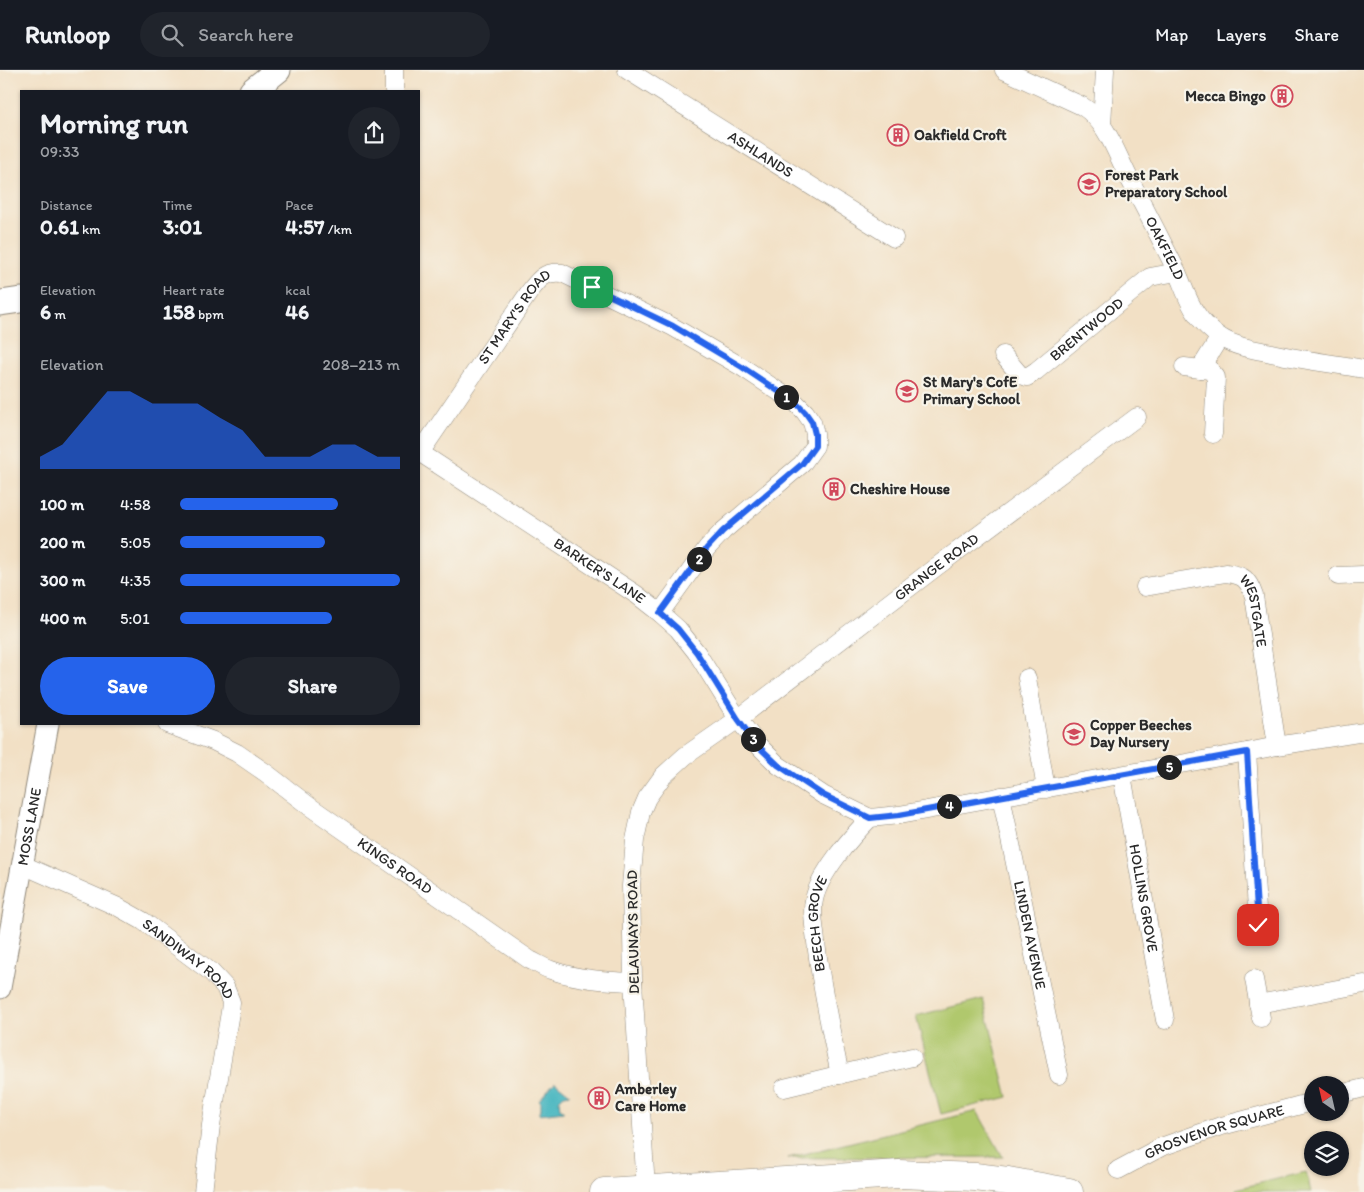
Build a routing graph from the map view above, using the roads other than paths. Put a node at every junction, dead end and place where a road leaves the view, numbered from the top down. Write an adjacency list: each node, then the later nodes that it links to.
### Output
1 (278, 70): 6 (main road)
2 (394, 70): 7 (street)
3 (627, 70): 9 (street, ASHLANDS)
4 (1004, 70): 8 (street, OAKFIELD)
5 (1105, 70): 8 (street)
6 (253, 90)
7 (394, 90)
8 (1102, 125): 10 (street, OAKFIELD)
9 (894, 238)
10 (1177, 272): 13 (street, OAKFIELD); 14 (street, BRENTWOOD)
11 (20, 300): 12 (main road)
12 (0, 303)
13 (1220, 337): 15 (street, OAKFIELD); 17 (street)
14 (1004, 355)
15 (1364, 369)
16 (1137, 417): 25 (street, GRANGE ROAD)
17 (1212, 434)
18 (420, 452): 23 (street, ST MARY'S ROAD)
19 (420, 454): 23 (street, BARKER'S LANE)
20 (1364, 575): 21 (street)
21 (1338, 576)
22 (1145, 587): 29 (street, WESTGATE)
23 (660, 613): 25 (street, BARKER'S LANE)
24 (1027, 678): 32 (street)
25 (738, 719): 34 (street, BARKER'S LANE); 38 (street, DELAUNAYS ROAD)
26 (48, 725): 35 (street, MOSS LANE)
27 (170, 725): 38 (street, KINGS ROAD)
28 (1364, 732): 29 (street)
29 (1277, 746): 30 (street)
30 (1247, 752): 31 (street); 36 (street)
31 (1122, 775): 32 (street); 41 (street, HOLLINS GROVE)
32 (1046, 788): 33 (street)
33 (1002, 796): 34 (street); 44 (street, LINDEN AVENUE)
34 (870, 818): 43 (street, BEECH GROVE)
35 (23, 865): 40 (street, MOSS LANE); 52 (street, SANDIWAY ROAD)
36 (1258, 925)
37 (1254, 979): 39 (street)
38 (633, 982): 51 (street, DELAUNAYS ROAD)
39 (1364, 984)
40 (0, 988)
41 (1165, 1020)
42 (912, 1057): 43 (street)
43 (840, 1075): 45 (street)
44 (1059, 1075)
45 (784, 1088)
46 (1364, 1088): 47 (street)
47 (1349, 1092)
48 (1304, 1104): 49 (street, GROSVENOR SQUARE)
49 (1118, 1170)
50 (764, 1187): 51 (main road); 54 (main road)
51 (646, 1189): 53 (main road)
52 (203, 1192)
53 (604, 1192)
54 (1069, 1192)

